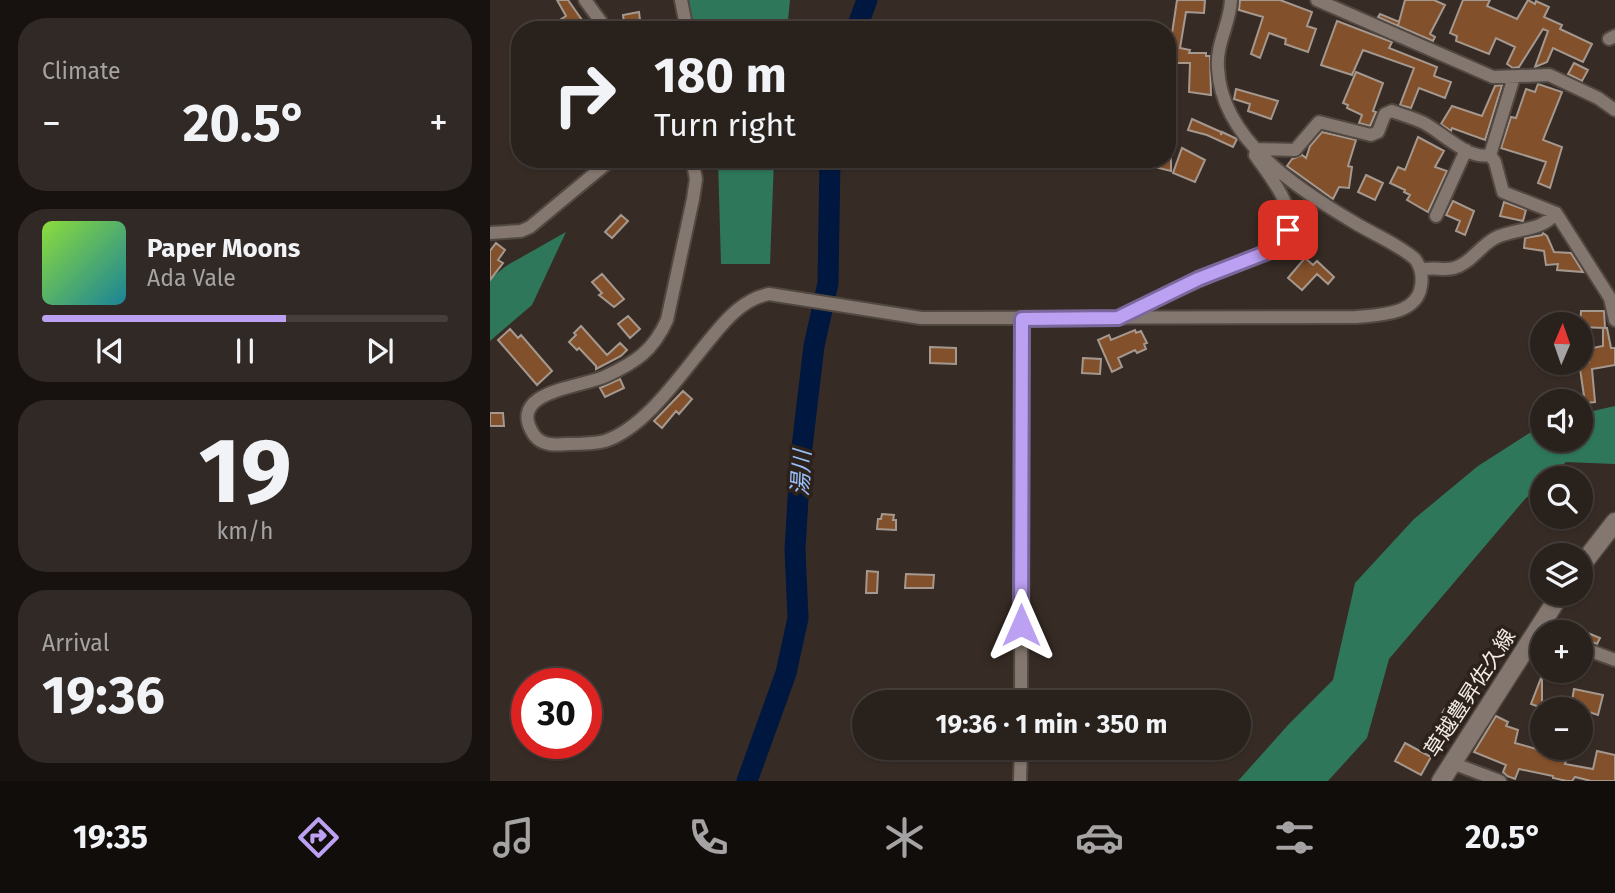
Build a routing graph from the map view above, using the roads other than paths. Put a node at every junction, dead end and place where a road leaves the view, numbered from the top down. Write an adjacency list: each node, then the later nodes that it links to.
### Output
1 (585, 0): 5 (street)
2 (681, 0): 6 (street)
3 (1231, 0): 9 (street)
4 (1317, 0): 7 (street)
5 (600, 21)
6 (685, 21)
7 (1514, 77): 8 (street); 11 (street)
8 (1615, 110)
9 (1257, 149): 10 (street); 17 (street); 18 (street)
10 (1466, 150): 11 (street); 15 (street)
11 (1490, 155): 14 (street)
12 (601, 168): 16 (street)
13 (694, 168): 19 (street)
14 (1556, 214): 17 (street); 20 (street)
15 (1436, 216)
16 (490, 233)
17 (1421, 270): 18 (street)
18 (1118, 318): 19 (street)
19 (1022, 319): 26 (street)
20 (1615, 320)
21 (1615, 522): 22 (main road)
22 (1593, 550)
23 (1530, 646): 28 (main road, 草越豊昇佐久線)
24 (1593, 652): 25 (street)
25 (1615, 660)
26 (1021, 690)
27 (1021, 760): 29 (street)
28 (1452, 763): 30 (main road, 草越豊昇佐久線); 31 (street)
29 (1020, 781)
30 (1441, 781)
31 (1500, 781)

